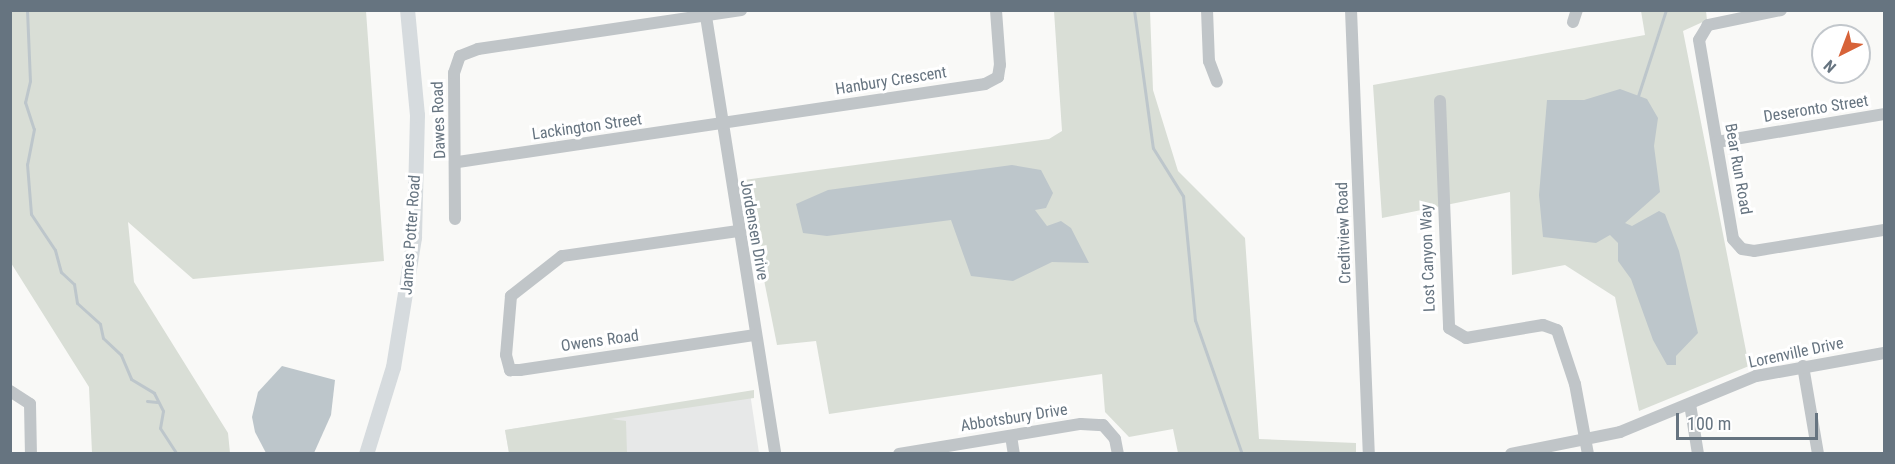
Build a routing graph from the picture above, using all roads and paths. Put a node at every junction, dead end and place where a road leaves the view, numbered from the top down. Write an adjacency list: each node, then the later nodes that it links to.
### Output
1 (407, 10): 25 (main road, James Potter Road)
2 (741, 10): 7 (street)
3 (996, 10): 11 (street, Hanbury Crescent)
4 (1207, 10): 8 (street)
5 (1351, 10): 30 (street, Creditview Road)
6 (1781, 10): 12 (street, Bear Run Road)
7 (706, 13): 11 (street, Jordensen Drive); 13 (street, Dawes Road)
8 (1217, 82)
9 (1440, 101): 23 (street, Lost Canyon Way)
10 (1884, 114): 12 (street, Deseronto Street)
11 (721, 124): 13 (street, Lackington Street); 16 (street, Jordensen Drive)
12 (1717, 142): 15 (street, Bear Run Road)
13 (458, 162): 14 (street, Dawes Road)
14 (455, 219)
15 (1884, 230)
16 (738, 231): 17 (street, Jordensen Drive); 17 (street, Owens Road)
17 (755, 334): 26 (street, Jordensen Drive)
18 (1884, 353): 19 (street, Lorenville Drive)
19 (1803, 366): 21 (street, Lorenville Drive); 33 (street)
20 (10, 391): 24 (street)
21 (1690, 404): 23 (street, Lorenville Drive); 32 (street)
22 (1011, 436): 27 (street, Abbotsbury Drive); 28 (street); 29 (street, Abbotsbury Drive)
23 (1587, 447): 31 (street, Lorenville Drive)
24 (31, 453)
25 (366, 453)
26 (775, 453)
27 (899, 453)
28 (1014, 453)
29 (1118, 453)
30 (1369, 453)
31 (1511, 453)
32 (1698, 453)
33 (1818, 453)

